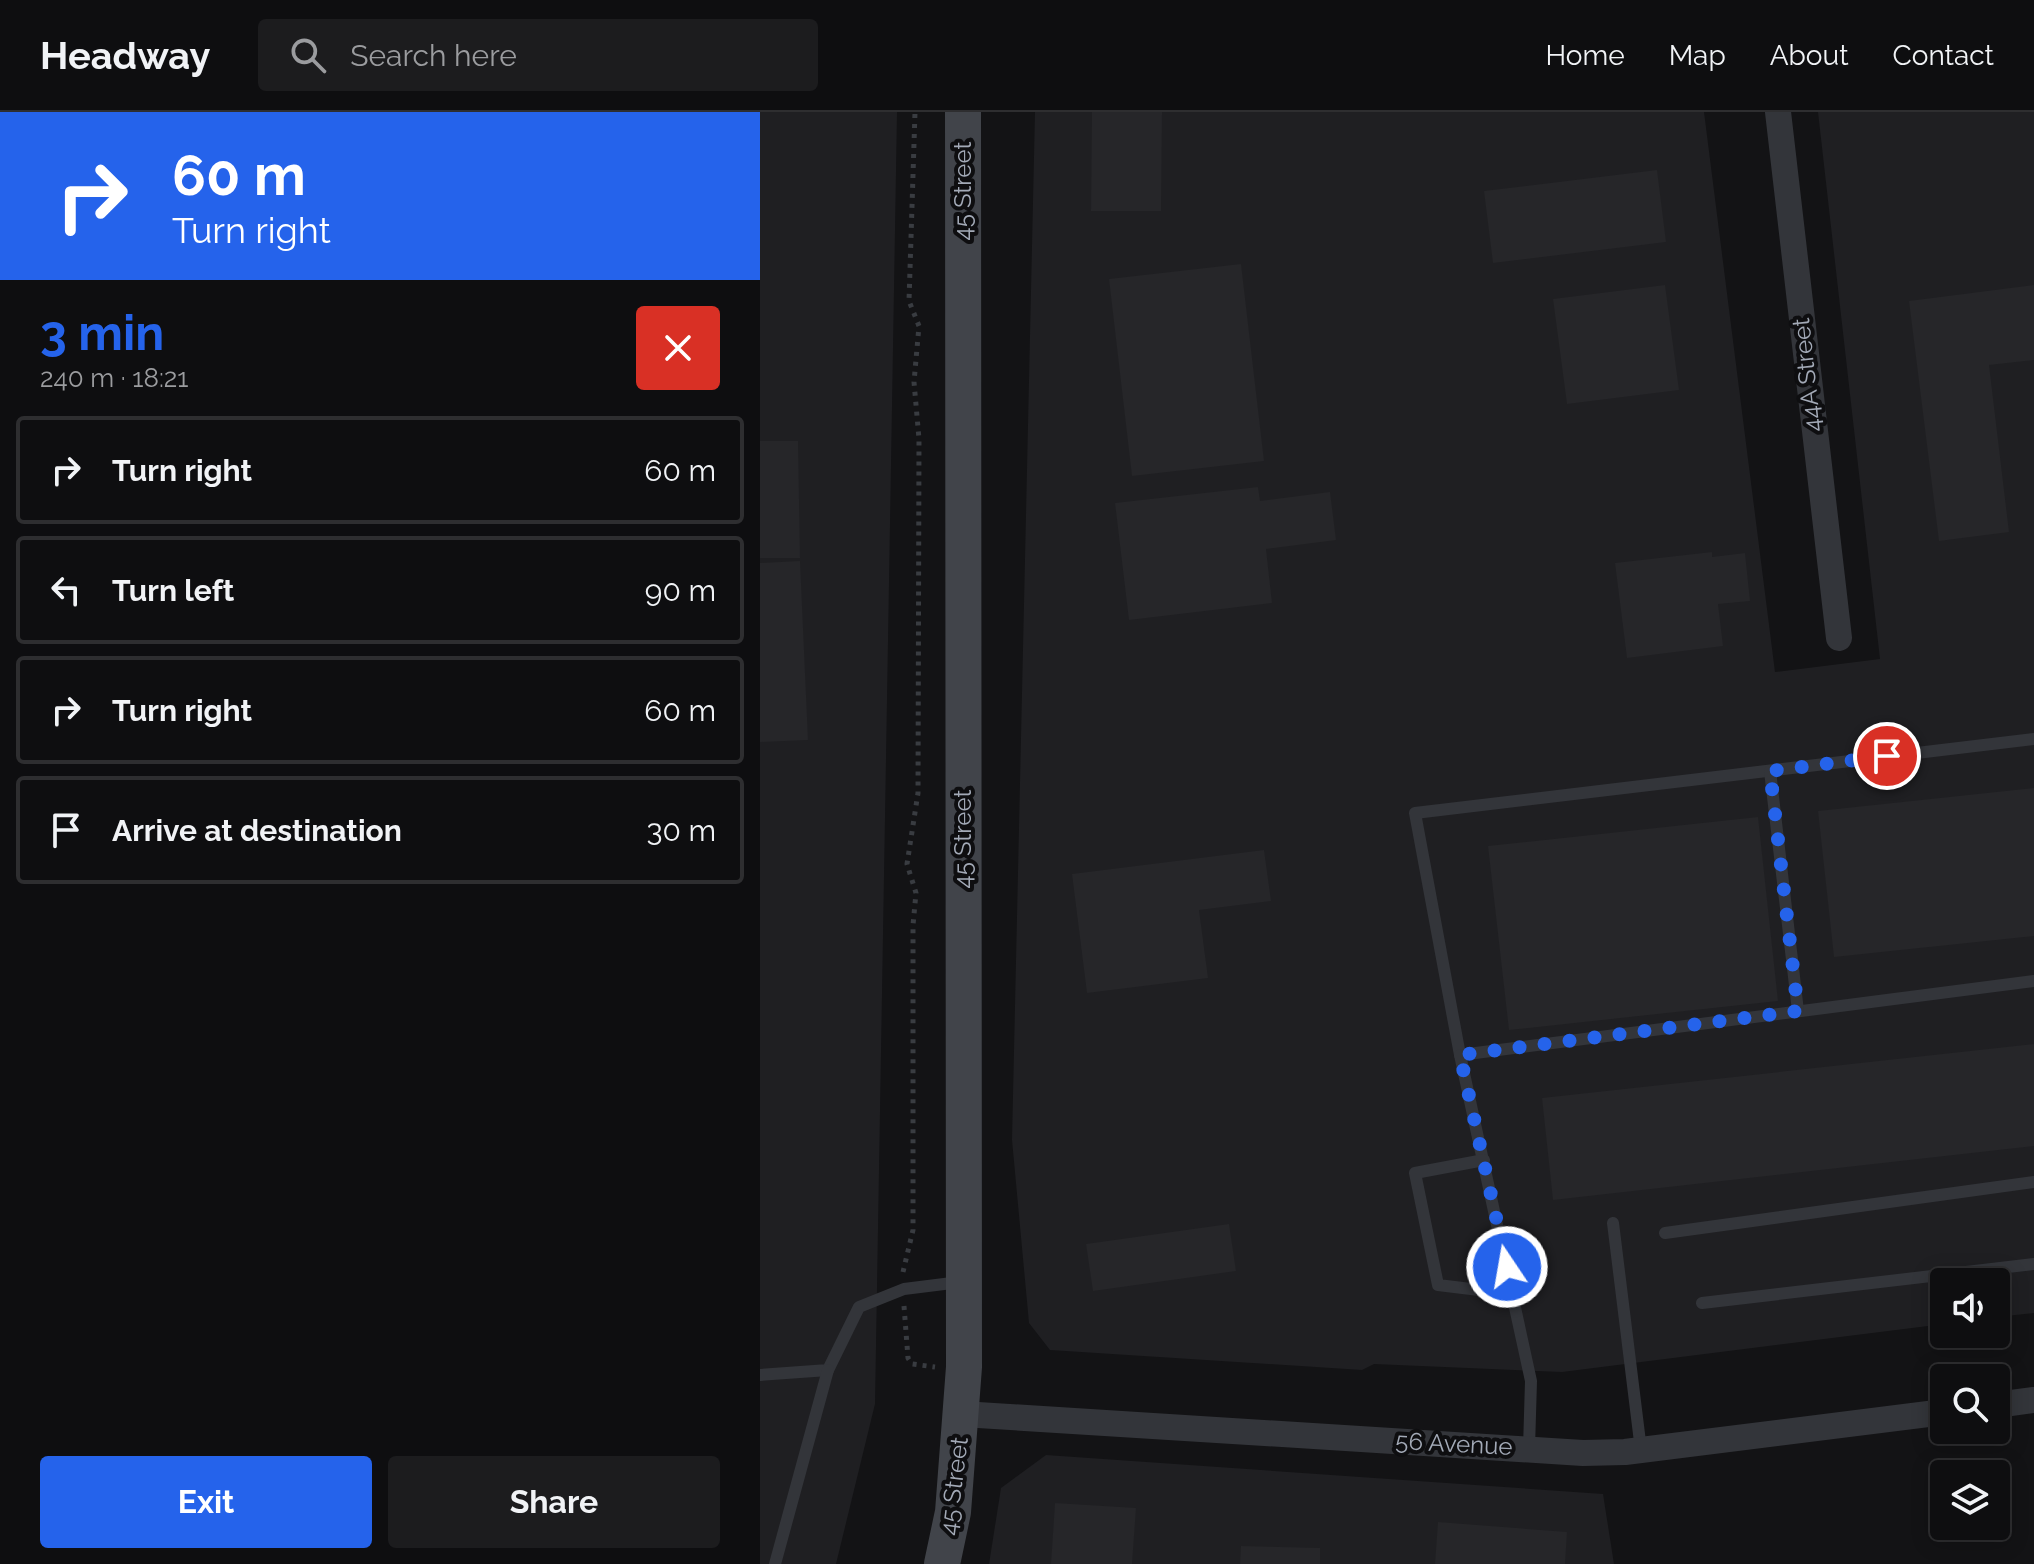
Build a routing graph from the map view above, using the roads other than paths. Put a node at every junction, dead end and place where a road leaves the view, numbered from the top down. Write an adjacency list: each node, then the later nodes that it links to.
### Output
1 (963, 112): 14 (main road, 45 Street)
2 (1778, 112): 3 (street, 44A Street)
3 (1839, 638)
4 (2034, 739): 5 (lane)
5 (1770, 771): 7 (lane); 8 (lane)
6 (2034, 981): 7 (lane)
7 (1798, 1011): 8 (lane)
8 (1460, 1055): 9 (lane)
9 (1484, 1160): 15 (lane); 15 (lane)
10 (2034, 1182): 12 (lane)
11 (1613, 1223): 24 (lane)
12 (1665, 1233)
13 (2034, 1264): 16 (lane)
14 (963, 1281): 17 (lane); 21 (main road, 45 Street)
15 (1512, 1294): 23 (lane)
16 (1702, 1303)
17 (828, 1370): 18 (lane); 25 (lane)
18 (760, 1375)
19 (2034, 1400): 20 (street)
20 (2010, 1403)
21 (962, 1414): 23 (street, 56 Avenue); 26 (main road, 45 Street)
22 (1930, 1414): 24 (street, 56 Avenue)
23 (1529, 1448): 24 (street, 56 Avenue)
24 (1641, 1450)
25 (775, 1564)
26 (942, 1564)

